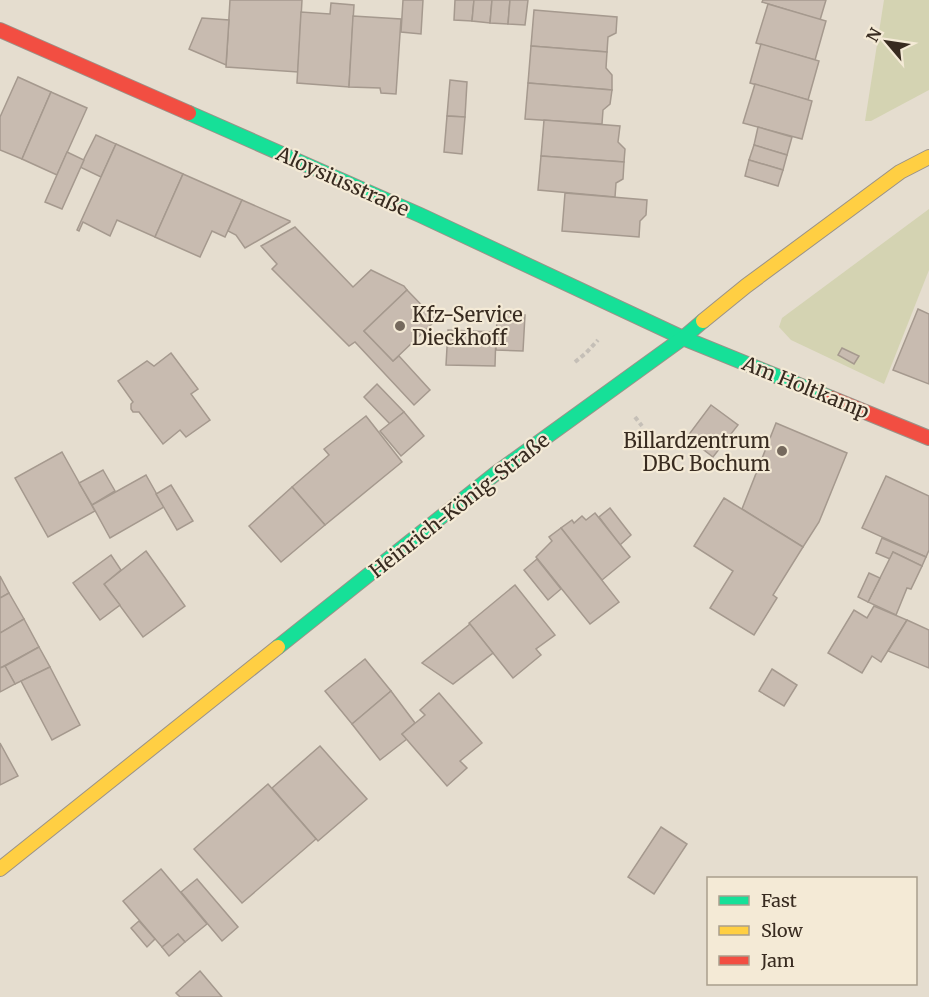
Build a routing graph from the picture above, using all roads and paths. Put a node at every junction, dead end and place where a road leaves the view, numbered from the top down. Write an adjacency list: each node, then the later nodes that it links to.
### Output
1 (0, 30): 3 (main road, Aloysiusstraße)
2 (929, 157): 3 (main road, Heinrich-König-Straße)
3 (683, 338): 6 (main road, Am Holtkamp); 7 (main road, Heinrich-König-Straße)
4 (586, 353): 5 (path)
5 (575, 362)
6 (929, 438)
7 (0, 869)

